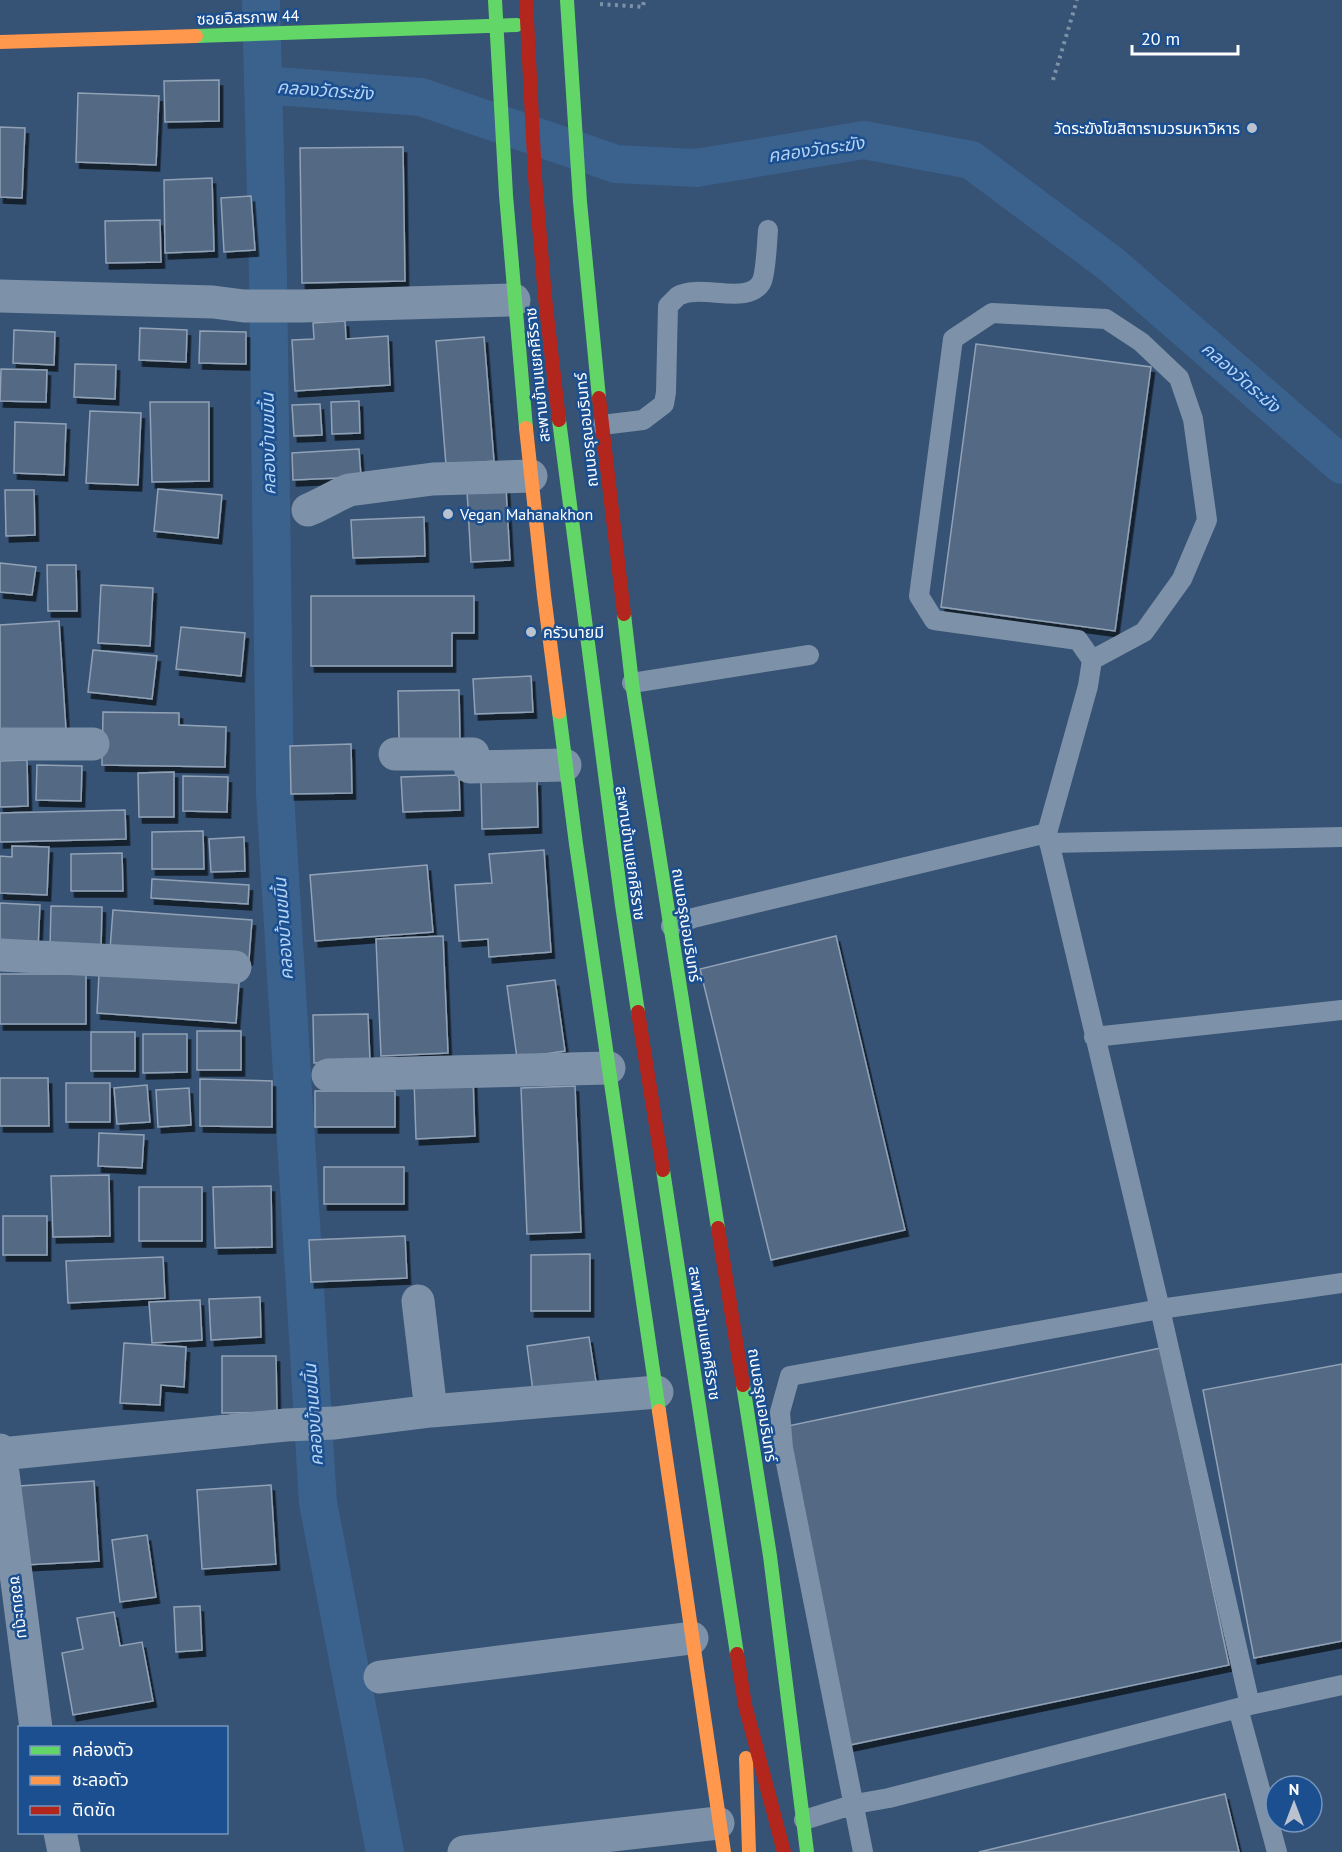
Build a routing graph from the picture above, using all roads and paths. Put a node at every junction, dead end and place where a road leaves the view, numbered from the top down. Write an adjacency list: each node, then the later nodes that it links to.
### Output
1 (495, 0): 6 (main road)
2 (526, 0): 41 (main road, สะพานข้ามแยกศิริราช, bridge)
3 (644, 0): 5 (path)
4 (1077, 0): 9 (path)
5 (567, 1): 13 (main road, ถนนอรุณอมรินทร์)
6 (495, 25): 7 (main road, ซอยอิสรภาพ 44); 8 (main road, ซอยอิสรภาพ 44); 12 (main road)
7 (537, 26)
8 (0, 42)
9 (1053, 80)
10 (768, 230): 13 (lane)
11 (0, 296): 12 (street)
12 (514, 300): 14 (main road)
13 (602, 425): 18 (main road, ถนนอรุณอมรินทร์)
14 (531, 476): 15 (street); 22 (main road)
15 (308, 510)
16 (809, 655): 18 (lane)
17 (1092, 660): 17 (lane); 24 (lane)
18 (632, 683): 25 (main road, ถนนอรุณอมรินทร์)
19 (0, 744): 20 (street)
20 (93, 744)
21 (395, 754): 22 (street)
22 (565, 765): 30 (main road)
23 (1342, 837): 24 (lane)
24 (1048, 838): 25 (lane); 29 (lane)
25 (671, 926): 45 (main road, ถนนอรุณอมรินทร์)
26 (0, 955): 27 (street)
27 (235, 967)
28 (1342, 1010): 29 (lane)
29 (1095, 1037): 34 (lane)
30 (609, 1068): 31 (street); 35 (main road)
31 (328, 1075)
32 (1342, 1283): 34 (lane)
33 (418, 1301): 36 (street)
34 (1160, 1309): 42 (lane); 44 (lane)
35 (657, 1392): 36 (street); 38 (main road)
36 (431, 1411): 37 (street)
37 (0, 1452): 43 (street, ซอยมะตูม)
38 (692, 1638): 39 (street); 47 (main road)
39 (380, 1677)
40 (1342, 1685): 42 (lane)
41 (745, 1705): 50 (main road, สะพานข้ามแยกศิริราช); 51 (main road, สะพานข้ามแยกศิริราช)
42 (1244, 1706): 44 (lane); 54 (lane)
43 (36, 1726)
44 (855, 1804): 45 (lane); 53 (lane)
45 (804, 1820): 52 (main road, ถนนอรุณอมรินทร์)
46 (60, 1834): 48 (street)
47 (721, 1838): 49 (street)
48 (64, 1852)
49 (464, 1852)
50 (749, 1852)
51 (784, 1852)
52 (807, 1852)
53 (863, 1852)
54 (1277, 1852)

